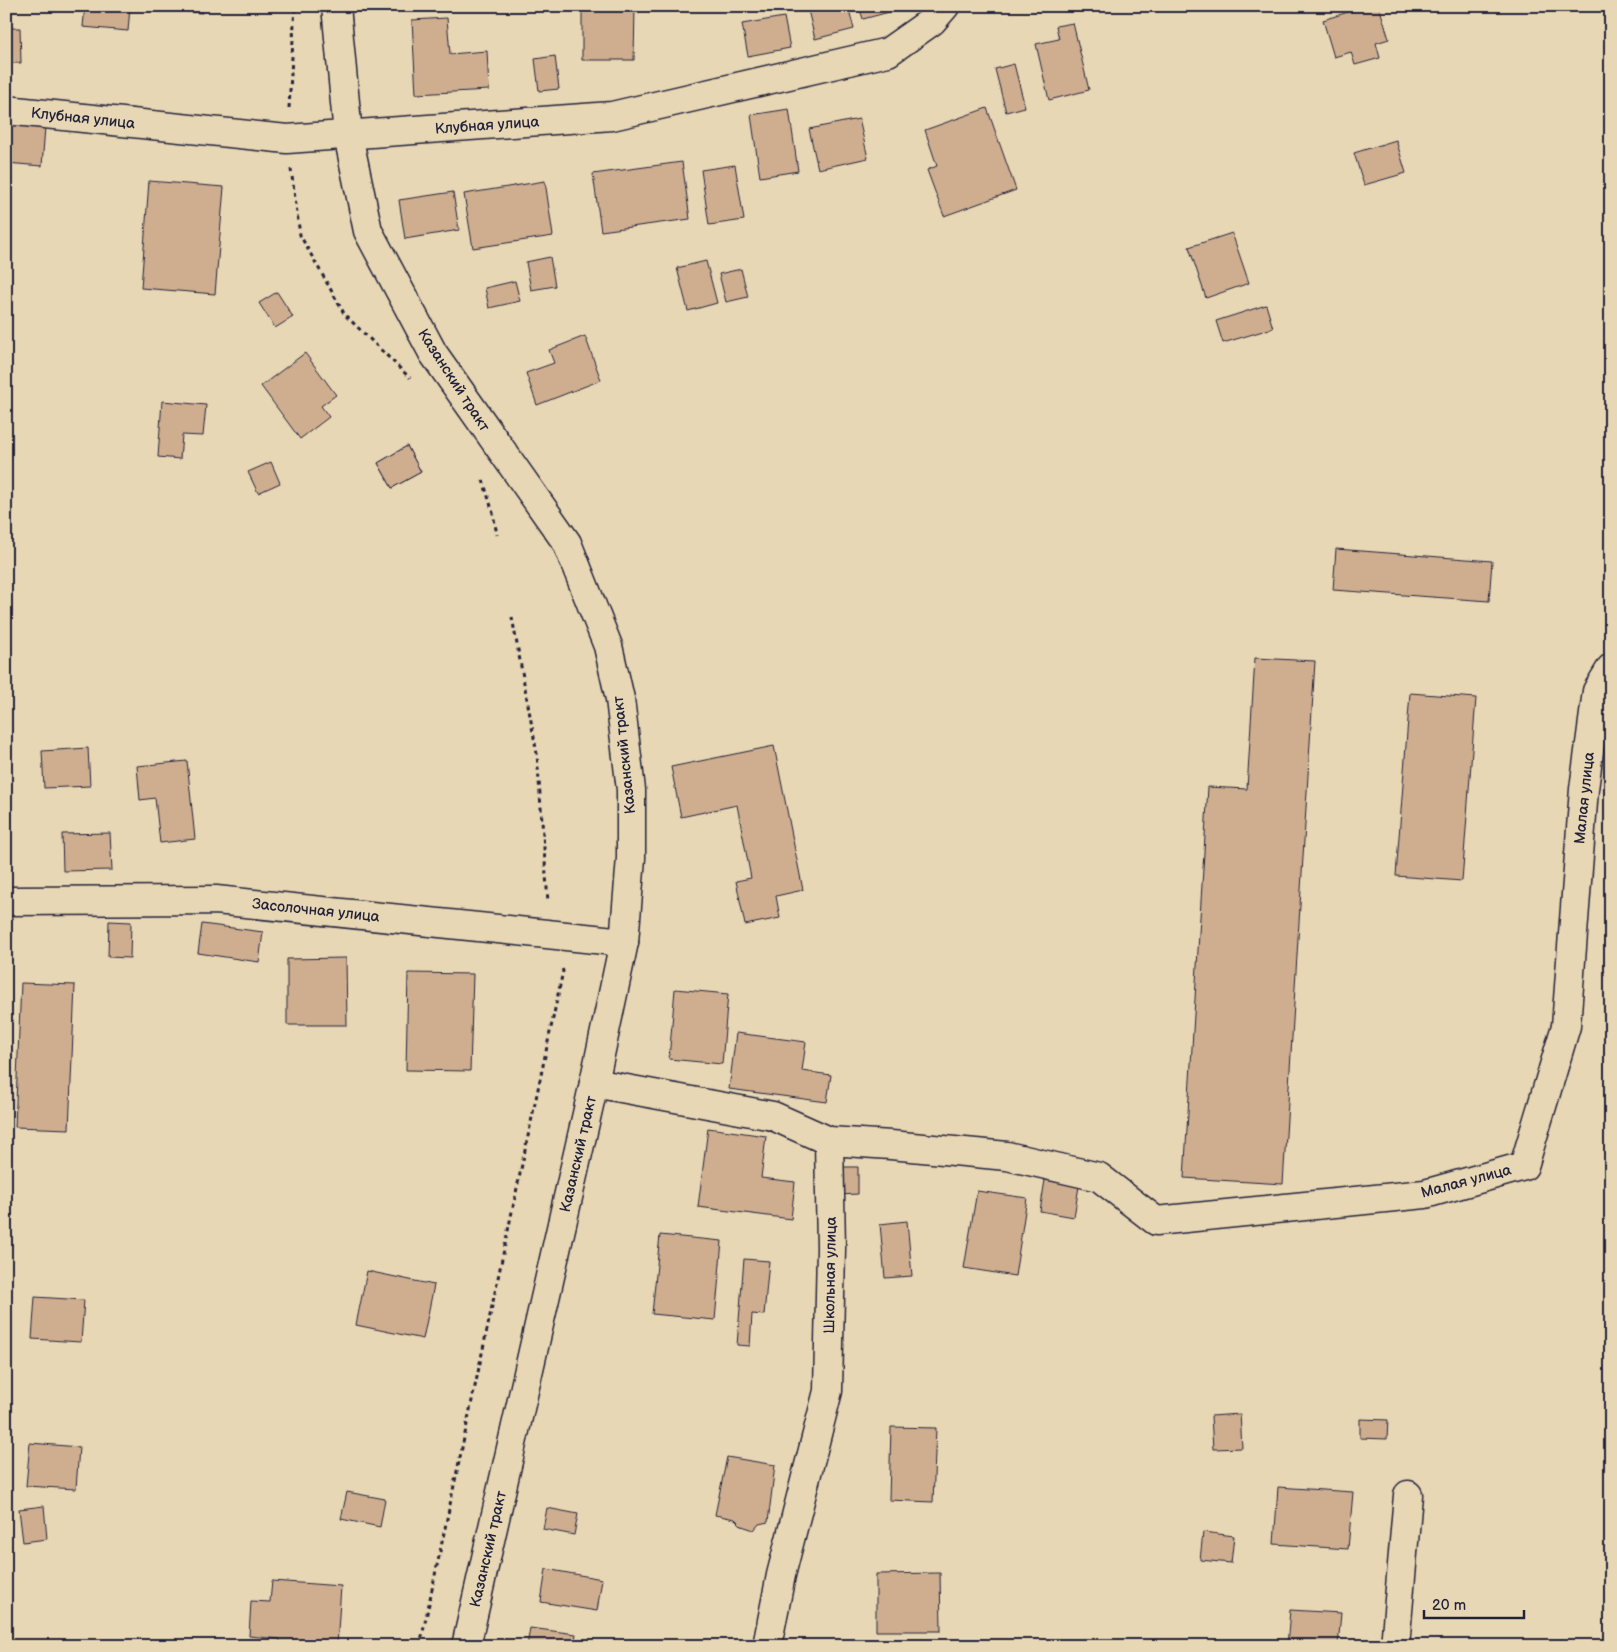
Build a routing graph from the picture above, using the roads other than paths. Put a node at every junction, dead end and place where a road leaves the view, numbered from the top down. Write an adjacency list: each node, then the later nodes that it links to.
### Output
1 (336, 6): 4 (street, Казанский тракт)
2 (945, 6): 4 (street, Клубная улица)
3 (6, 110): 4 (street, Клубная улица)
4 (348, 135): 7 (street, Казанский тракт)
5 (1611, 668): 9 (street, Малая улица)
6 (6, 901): 7 (street, Засолочная улица)
7 (624, 942): 8 (street, Казанский тракт)
8 (594, 1083): 9 (street); 11 (street, Казанский тракт)
9 (829, 1141): 12 (street, Школьная улица)
10 (1408, 1495): 13 (street)
11 (466, 1646)
12 (767, 1646)
13 (1395, 1646)

